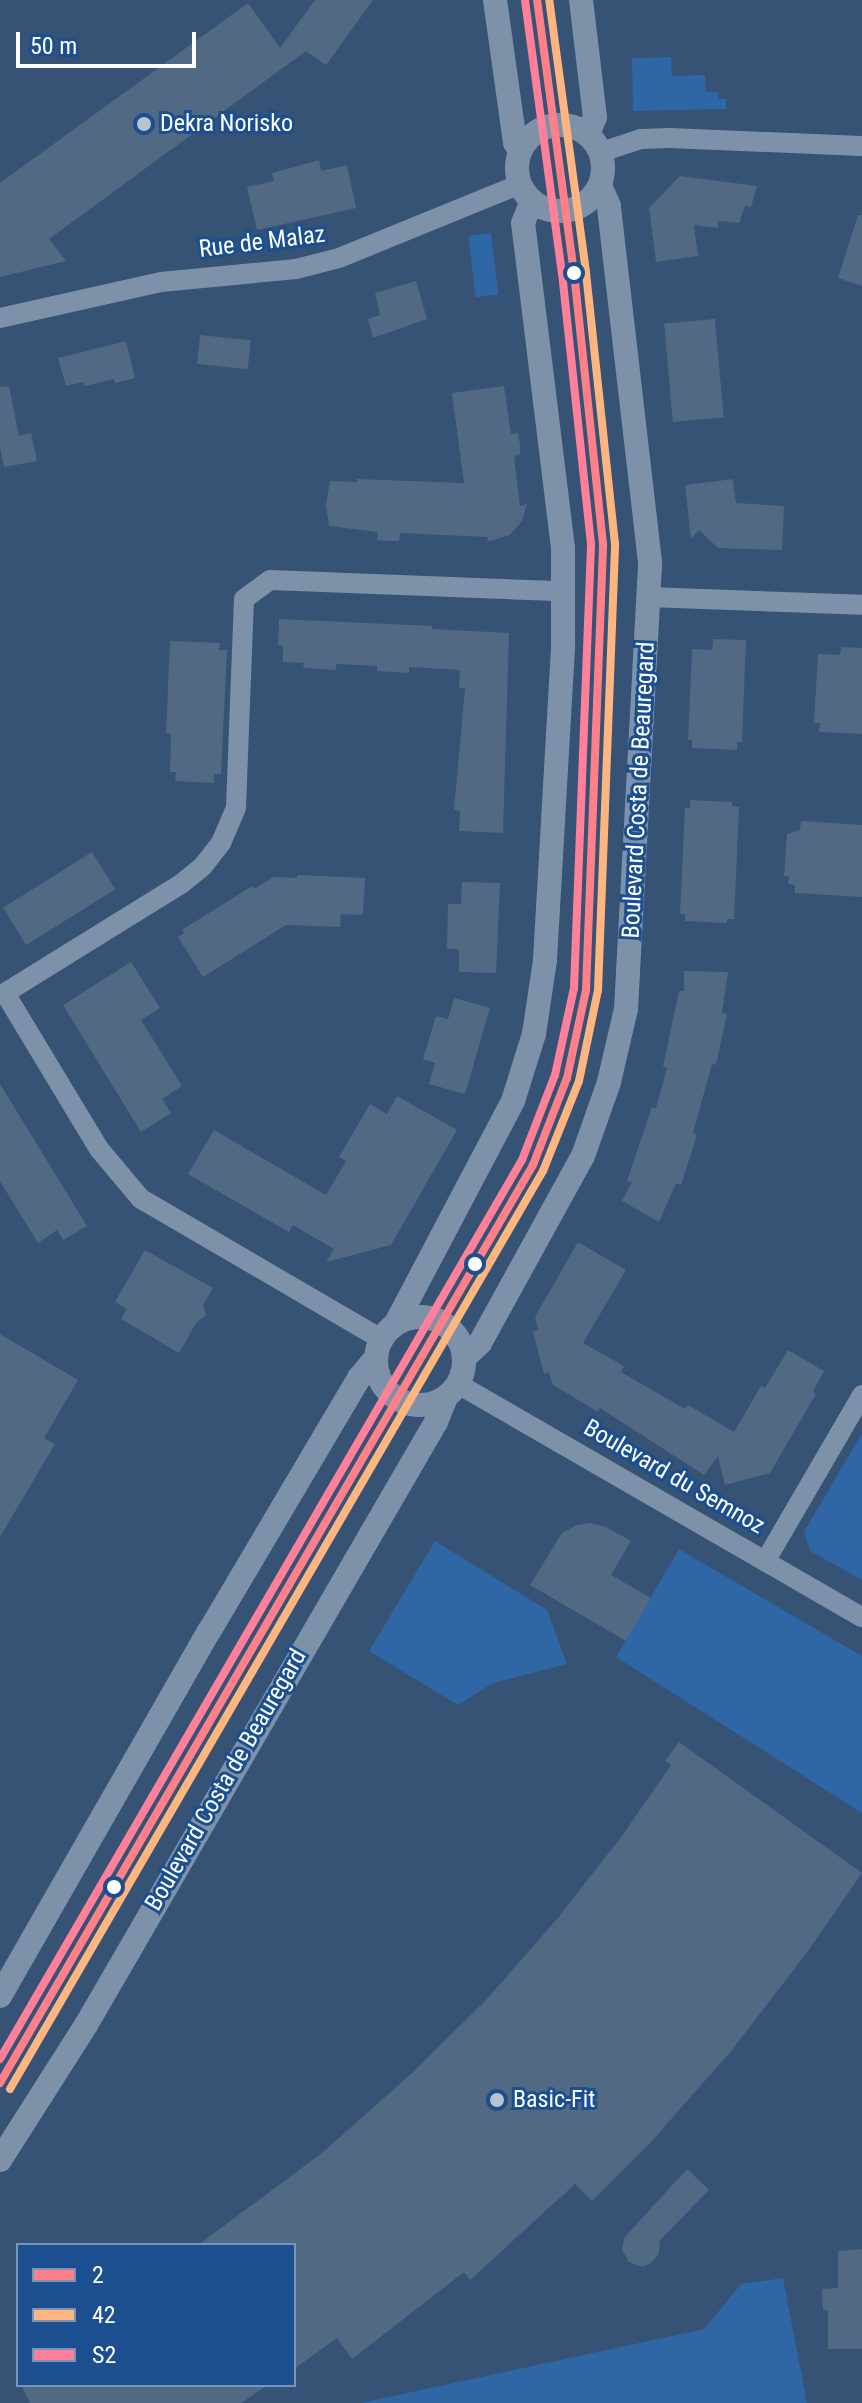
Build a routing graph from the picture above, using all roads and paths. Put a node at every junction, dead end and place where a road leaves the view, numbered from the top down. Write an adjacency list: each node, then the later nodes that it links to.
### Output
1 (495, 0): 5 (street)
2 (581, 0): 3 (street, Boulevard Costa de Beauregard)
3 (594, 143): 4 (street); 5 (street); 6 (street, Boulevard Costa de Beauregard)
4 (862, 146)
5 (521, 150): 7 (street)
6 (600, 186): 7 (street); 10 (street, Boulevard Costa de Beauregard)
7 (526, 192): 8 (street, Rue de Malaz); 9 (street)
8 (0, 318)
9 (562, 591): 12 (street); 13 (street)
10 (648, 597): 11 (street); 14 (street, Boulevard Costa de Beauregard)
11 (862, 605)
12 (3, 988): 13 (street)
13 (384, 1340): 14 (street); 15 (street); 19 (street)
14 (464, 1358): 15 (street, Boulevard Costa de Beauregard)
15 (452, 1390): 17 (street, Boulevard du Semnoz); 20 (street, Boulevard Costa de Beauregard)
16 (862, 1395): 17 (street)
17 (766, 1560): 18 (street, Boulevard du Semnoz)
18 (862, 1617)
19 (0, 1996)
20 (0, 2160)

